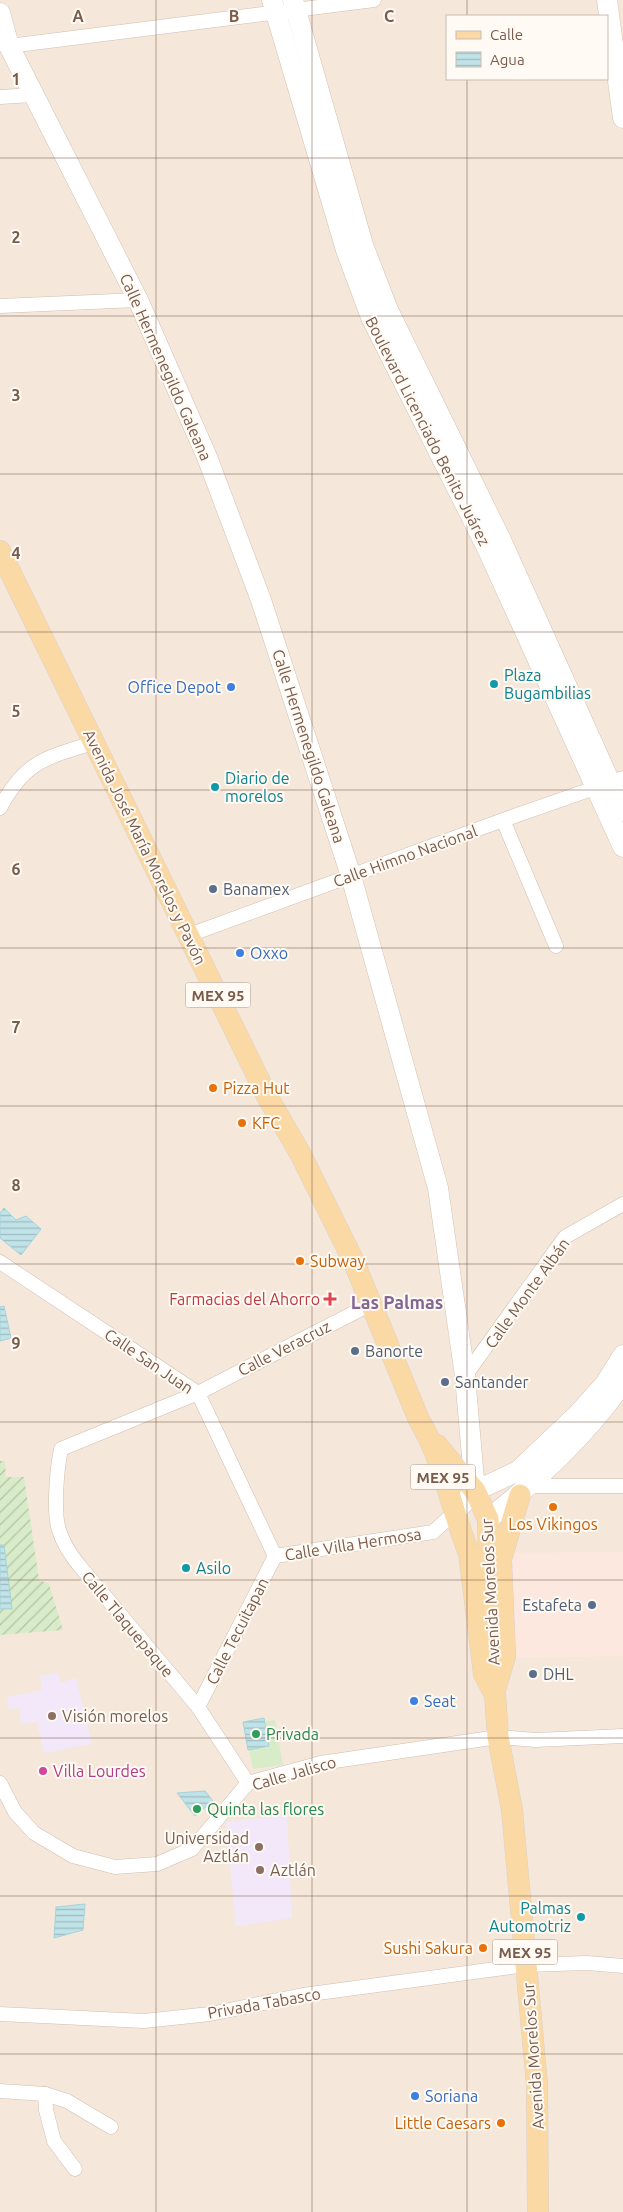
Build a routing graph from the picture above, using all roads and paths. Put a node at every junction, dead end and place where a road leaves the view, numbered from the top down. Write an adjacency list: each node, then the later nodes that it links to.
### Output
1 (374, 0): 3 (street)
2 (607, 0): 7 (street)
3 (294, 5): 4 (street); 13 (street, Boulevard Licenciado Benito Juárez)
4 (274, 6): 6 (street); 13 (street, Boulevard Licenciado Benito Juárez)
5 (0, 13): 6 (street, Calle Hermenegildo Galeana)
6 (9, 46): 8 (street, Calle Hermenegildo Galeana)
7 (621, 81): 10 (street)
8 (33, 95): 9 (street); 11 (street, Calle Hermenegildo Galeana)
9 (0, 96)
10 (623, 118)
11 (138, 300): 12 (street); 22 (street, Calle Hermenegildo Galeana)
12 (0, 306)
13 (379, 314): 16 (street, Boulevard Licenciado Benito Juárez)
14 (0, 551): 15 (main road, Avenida José María Morelos y Pavón / MEX 95)
15 (93, 744): 17 (street); 23 (main road, Avenida José María Morelos y Pavón / MEX 95)
16 (609, 784): 19 (street, Boulevard Licenciado Benito Juárez); 20 (street, Calle Himno Nacional); 21 (street, Boulevard Licenciado Benito Juárez)
17 (6, 788): 18 (street)
18 (0, 808)
19 (623, 811)
20 (502, 820): 22 (street, Calle Himno Nacional); 24 (street)
21 (623, 847)
22 (351, 876): 23 (street, Calle Himno Nacional); 29 (street, Calle Hermenegildo Galeana)
23 (189, 935): 27 (main road, Avenida José María Morelos y Pavón / MEX 95)
24 (556, 946)
25 (623, 1204): 29 (street, Calle Monte Albán)
26 (0, 1262): 31 (street, Calle San Juan)
27 (371, 1304): 31 (street, Calle Veracruz); 32 (main road, Avenida José María Morelos y Pavón / MEX 95)
28 (623, 1355): 36 (street)
29 (466, 1376): 36 (street, Calle Hermenegildo Galeana)
30 (623, 1382): 35 (street)
31 (198, 1393): 33 (street, Calle Veracruz); 39 (street, Calle San Juan)
32 (432, 1441): 36 (main road, Avenida Morelos Sur / MEX 95); 37 (main road, Avenida Morelos Sur / MEX 95)
33 (61, 1449): 41 (street, Calle Tlaquepaque)
34 (623, 1486): 35 (street)
35 (524, 1490): 38 (street); 40 (main road)
36 (475, 1491): 37 (street); 38 (main road, Avenida Morelos Sur / MEX 95)
37 (454, 1513): 39 (street, Calle Villa Hermosa); 40 (main road, Avenida Morelos Sur / MEX 95)
38 (488, 1519): 40 (main road, Avenida Morelos Sur / MEX 95)
39 (275, 1556): 41 (street, Calle Tecuitapan)
40 (494, 1693): 43 (main road, Avenida Morelos Sur / MEX 95)
41 (198, 1706): 45 (street, Calle Tlaquepaque)
42 (623, 1736): 43 (street, Calle Jalisco)
43 (498, 1737): 45 (street, Calle Jalisco); 46 (main road, Avenida Morelos Sur / MEX 95)
44 (0, 1783): 45 (street, Calle Jalisco)
45 (248, 1783)
46 (526, 1965): 47 (street, Privada Tabasco); 48 (street, Privada Tabasco); 53 (main road, Avenida Morelos Sur / MEX 95)
47 (623, 1966)
48 (0, 2014)
49 (0, 2091): 50 (street)
50 (45, 2094): 51 (street); 52 (street)
51 (111, 2127)
52 (75, 2169)
53 (538, 2212)

